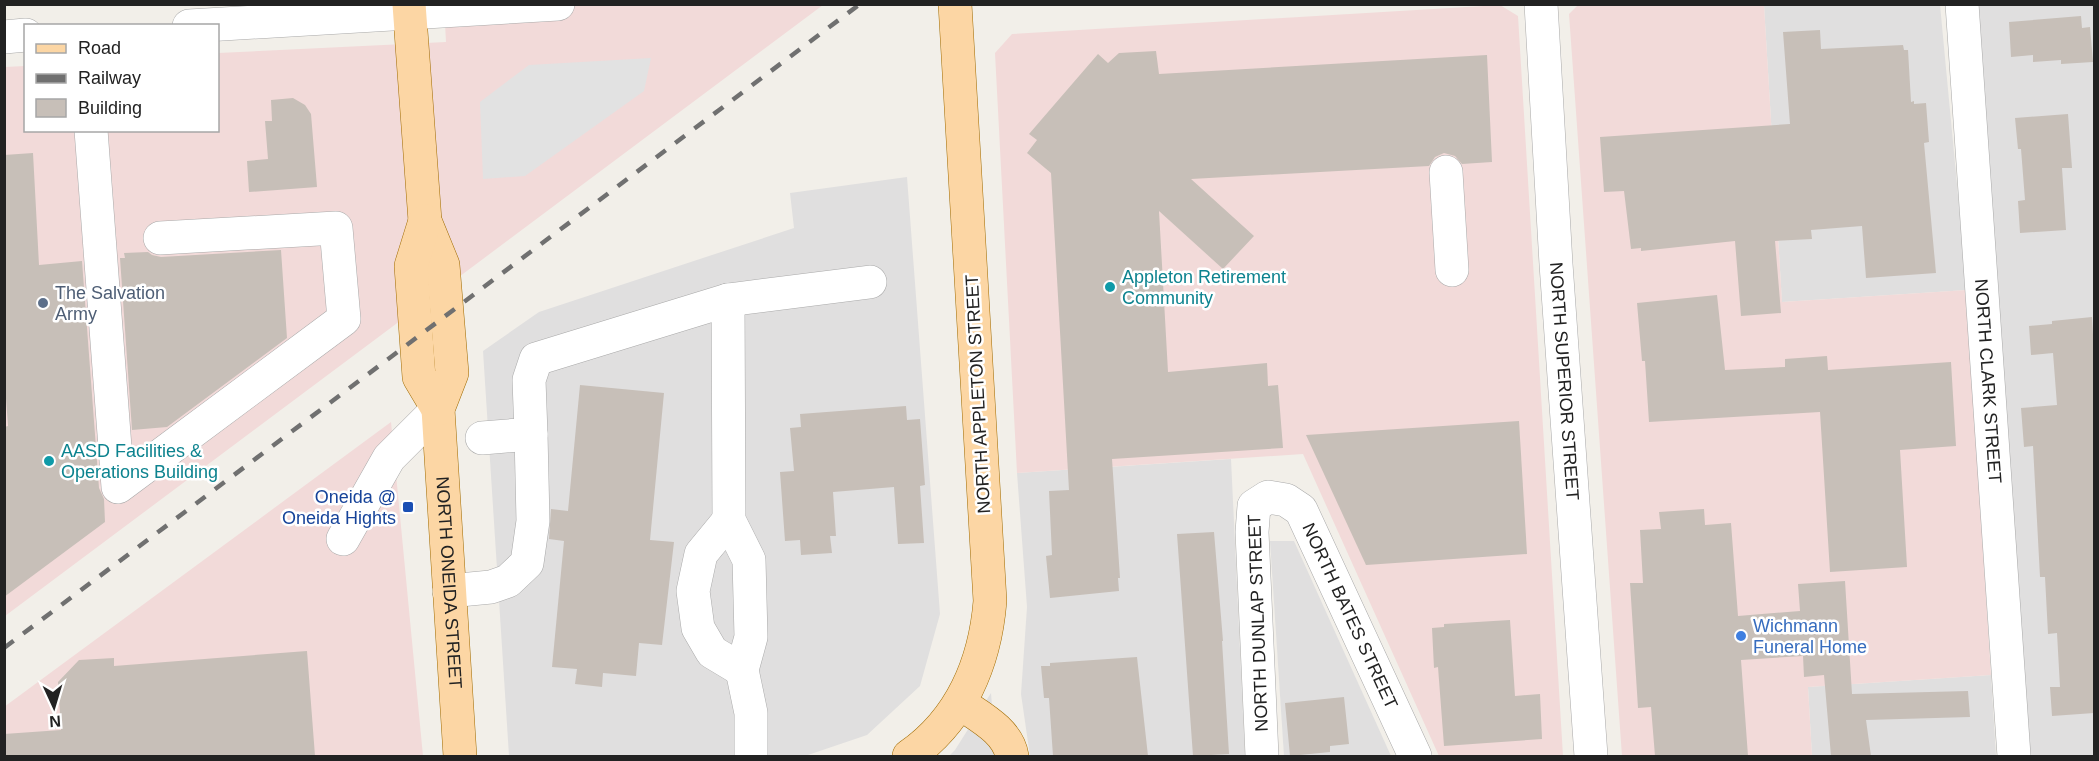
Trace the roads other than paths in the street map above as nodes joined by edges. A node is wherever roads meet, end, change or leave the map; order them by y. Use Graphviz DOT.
graph roads {
  1 [pos="558,4"];
  2 [pos="955,4"];
  3 [pos="1541,4"];
  4 [pos="1962,4"];
  5 [pos="409,9"];
  6 [pos="215,24"];
  7 [pos="24,35"];
  8 [pos="4,37"];
  9 [pos="91,132"];
  10 [pos="1446,172"];
  11 [pos="160,238"];
  12 [pos="1452,270"];
  13 [pos="870,282"];
  14 [pos="728,300"];
  15 [pos="438,410"];
  16 [pos="531,434"];
  17 [pos="482,438"];
  18 [pos="1268,497"];
  19 [pos="729,520"];
  20 [pos="343,539"];
  21 [pos="449,591"];
  22 [pos="742,670"];
  23 [pos="960,703"];
  24 [pos="460,756"];
  25 [pos="752,756"];
  26 [pos="909,756"];
  27 [pos="1012,756"];
  28 [pos="1262,756"];
  29 [pos="1415,756"];
  30 [pos="1591,756"];
  31 [pos="2014,756"];
  1 -- 5 [label="street"];
  2 -- 23 [label="main road, NORTH APPLETON STREET"];
  3 -- 30 [label="street, NORTH SUPERIOR STREET"];
  4 -- 31 [label="street, NORTH CLARK STREET"];
  5 -- 6 [label="street"];
  5 -- 15 [label="main road, NORTH ONEIDA STREET"];
  7 -- 8 [label="street"];
  9 -- 11 [label="street"];
  10 -- 12 [label="street"];
  13 -- 14 [label="street"];
  14 -- 16 [label="street"];
  14 -- 19 [label="street"];
  15 -- 20 [label="street"];
  15 -- 21 [label="main road, NORTH ONEIDA STREET"];
  16 -- 17 [label="street"];
  16 -- 21 [label="street"];
  18 -- 28 [label="street, NORTH DUNLAP STREET"];
  18 -- 29 [label="street, NORTH BATES STREET"];
  19 -- 22 [label="street"];
  19 -- 22 [label="street"];
  21 -- 24 [label="main road, NORTH ONEIDA STREET"];
  22 -- 25 [label="street"];
  23 -- 26 [label="main road, NORTH APPLETON STREET"];
  23 -- 27 [label="main road"];
}
